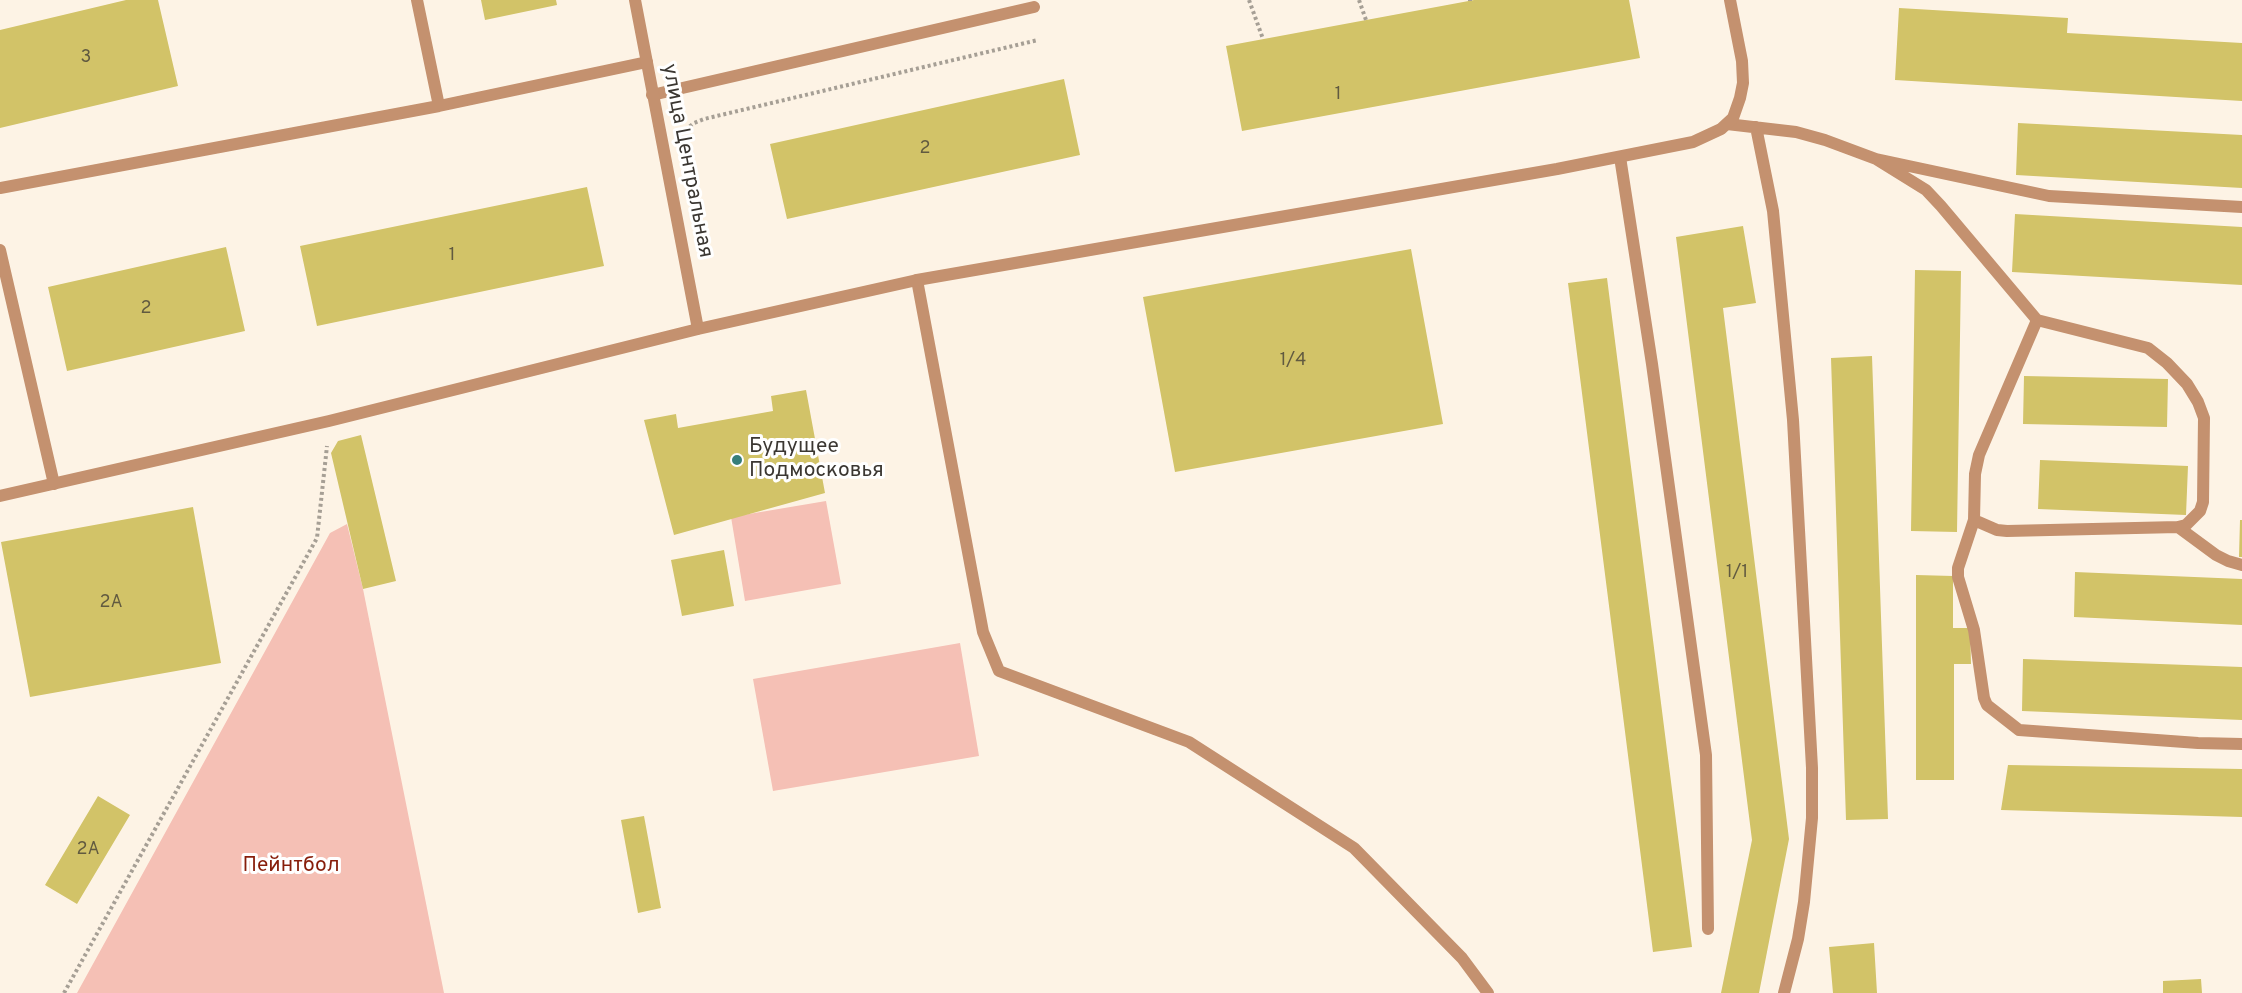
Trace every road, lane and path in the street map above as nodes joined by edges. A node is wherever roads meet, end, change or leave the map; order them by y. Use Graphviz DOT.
graph roads {
  1 [pos="417,0"];
  2 [pos="635,0"];
  3 [pos="1249,0"];
  4 [pos="1359,0"];
  5 [pos="1730,0"];
  6 [pos="1034,6"];
  7 [pos="1366,20"];
  8 [pos="1263,39"];
  9 [pos="1038,40"];
  10 [pos="647,62"];
  11 [pos="652,95"];
  12 [pos="439,106"];
  13 [pos="1727,124"];
  14 [pos="1756,127"];
  15 [pos="682,133"];
  16 [pos="1620,157"];
  17 [pos="1876,159"];
  18 [pos="0,188"];
  19 [pos="2242,207"];
  20 [pos="0,250"];
  21 [pos="917,280"];
  22 [pos="2037,320"];
  23 [pos="698,329"];
  24 [pos="329,421"];
  25 [pos="54,484"];
  26 [pos="0,496"];
  27 [pos="1974,520"];
  28 [pos="2178,527"];
  29 [pos="2242,566"];
  30 [pos="2242,744"];
  31 [pos="1708,929"];
  32 [pos="64,993"];
  33 [pos="1488,993"];
  34 [pos="1784,993"];
  1 -- 12 [label="street"];
  2 -- 10 [label="street, улица Центральная"];
  3 -- 8 [label="path"];
  4 -- 7 [label="path"];
  5 -- 13 [label="street"];
  6 -- 11 [label="street"];
  9 -- 15 [label="path"];
  10 -- 11 [label="street, улица Центральная"];
  10 -- 12 [label="street"];
  11 -- 23 [label="street, улица Центральная"];
  12 -- 18 [label="street"];
  13 -- 14 [label="street"];
  13 -- 16 [label="street"];
  14 -- 17 [label="street"];
  14 -- 34 [label="street"];
  16 -- 21 [label="street"];
  16 -- 31 [label="street"];
  17 -- 19 [label="street"];
  17 -- 22 [label="street"];
  20 -- 25 [label="street"];
  21 -- 23 [label="street"];
  21 -- 33 [label="street"];
  22 -- 27 [label="street"];
  22 -- 28 [label="street"];
  23 -- 24 [label="street"];
  24 -- 25 [label="street"];
  24 -- 32 [label="path"];
  25 -- 26 [label="street"];
  27 -- 28 [label="street"];
  27 -- 30 [label="street"];
  28 -- 29 [label="street"];
}
